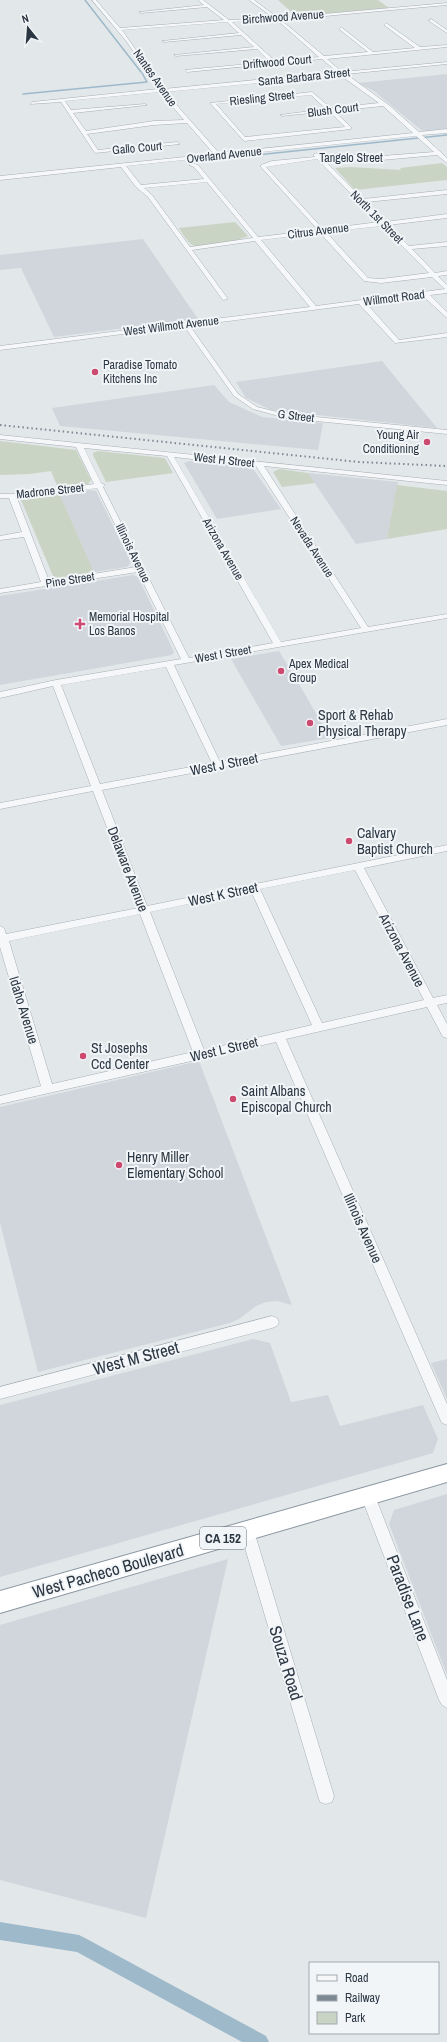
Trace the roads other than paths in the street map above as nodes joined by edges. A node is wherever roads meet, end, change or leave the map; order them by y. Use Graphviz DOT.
graph roads {
  1 [pos="94,0"];
  2 [pos="200,0"];
  3 [pos="251,0"];
  4 [pos="409,3"];
  5 [pos="447,4"];
  6 [pos="208,6"];
  7 [pos="414,7"];
  8 [pos="140,12"];
  9 [pos="277,19"];
  10 [pos="228,20"];
  11 [pos="431,20"];
  12 [pos="386,24"];
  13 [pos="341,28"];
  14 [pos="119,29"];
  15 [pos="447,32"];
  16 [pos="243,34"];
  17 [pos="164,41"];
  18 [pos="447,46"];
  19 [pos="258,48"];
  20 [pos="419,49"];
  21 [pos="369,54"];
  22 [pos="176,56"];
  23 [pos="323,58"];
  24 [pos="274,63"];
  25 [pos="447,63"];
  26 [pos="187,71"];
  27 [pos="341,73"];
  28 [pos="253,82"];
  29 [pos="258,87"];
  30 [pos="161,90"];
  31 [pos="264,92"];
  32 [pos="269,98"];
  33 [pos="62,100"];
  34 [pos="32,103"];
  35 [pos="384,104"];
  36 [pos="145,105"];
  37 [pos="330,110"];
  38 [pos="70,112"];
  39 [pos="282,115"];
  40 [pos="187,121"];
  41 [pos="447,131"];
  42 [pos="84,133"];
  43 [pos="416,134"];
  44 [pos="177,144"];
  45 [pos="307,146"];
  46 [pos="438,153"];
  47 [pos="218,156"];
  48 [pos="319,158"];
  49 [pos="447,161"];
  50 [pos="192,165"];
  51 [pos="123,166"];
  52 [pos="0,178"];
  53 [pos="208,180"];
  54 [pos="141,187"];
  55 [pos="447,192"];
  56 [pos="362,201"];
  57 [pos="447,216"];
  58 [pos="383,223"];
  59 [pos="322,230"];
  60 [pos="256,238"];
  61 [pos="447,244"];
  62 [pos="408,248"];
  63 [pos="189,250"];
  64 [pos="447,273"];
  65 [pos="434,274"];
  66 [pos="447,288"];
  67 [pos="447,291"];
  68 [pos="426,294"];
  69 [pos="225,299"];
  70 [pos="360,302"];
  71 [pos="341,304"];
  72 [pos="314,308"];
  73 [pos="447,316"];
  74 [pos="186,324"];
  75 [pos="447,335"];
  76 [pos="0,348"];
  77 [pos="447,432"];
  78 [pos="0,437"];
  79 [pos="79,445"];
  80 [pos="169,454"];
  81 [pos="258,463"];
  82 [pos="447,483"];
  83 [pos="101,485"];
  84 [pos="12,495"];
  85 [pos="0,496"];
  86 [pos="28,534"];
  87 [pos="0,538"];
  88 [pos="140,569"];
  89 [pos="46,584"];
  90 [pos="0,591"];
  91 [pos="447,616"];
  92 [pos="366,630"];
  93 [pos="278,645"];
  94 [pos="186,661"];
  95 [pos="169,664"];
  96 [pos="56,683"];
  97 [pos="0,695"];
  98 [pos="445,725"];
  99 [pos="217,765"];
  100 [pos="96,787"];
  101 [pos="0,806"];
  102 [pos="447,848"];
  103 [pos="358,866"];
  104 [pos="254,887"];
  105 [pos="144,910"];
  106 [pos="1,936"];
  107 [pos="447,999"];
  108 [pos="430,1002"];
  109 [pos="320,1028"];
  110 [pos="447,1034"];
  111 [pos="279,1037"];
  112 [pos="200,1055"];
  113 [pos="48,1089"];
  114 [pos="0,1100"];
  115 [pos="272,1322"];
  116 [pos="0,1394"];
  117 [pos="447,1419"];
  118 [pos="447,1473"];
  119 [pos="368,1496"];
  120 [pos="247,1531"];
  121 [pos="0,1602"];
  122 [pos="447,1700"];
  123 [pos="326,1796"];
  1 -- 14 [label="street, Nantes Avenue"];
  2 -- 6 [label="street"];
  3 -- 9 [label="street"];
  4 -- 7 [label="street"];
  5 -- 7 [label="street, Birchwood Avenue"];
  6 -- 8 [label="street"];
  6 -- 10 [label="street"];
  7 -- 9 [label="street, Birchwood Avenue"];
  9 -- 10 [label="street, Birchwood Avenue"];
  9 -- 23 [label="street"];
  10 -- 14 [label="street, Birchwood Avenue"];
  10 -- 16 [label="street"];
  11 -- 15 [label="street"];
  12 -- 20 [label="street"];
  13 -- 21 [label="street"];
  14 -- 30 [label="street, Nantes Avenue"];
  16 -- 17 [label="street"];
  16 -- 19 [label="street"];
  18 -- 20 [label="street, Driftwood Court"];
  19 -- 22 [label="street"];
  19 -- 24 [label="street"];
  20 -- 21 [label="street, Driftwood Court"];
  21 -- 23 [label="street, Driftwood Court"];
  23 -- 24 [label="street, Driftwood Court"];
  23 -- 27 [label="street"];
  24 -- 26 [label="street, Driftwood Court"];
  25 -- 27 [label="street, Santa Barbara Street"];
  27 -- 28 [label="street, Santa Barbara Street"];
  27 -- 35 [label="street"];
  28 -- 29 [label="street"];
  28 -- 30 [label="street, Santa Barbara Street"];
  30 -- 33 [label="street, Santa Barbara Street"];
  30 -- 40 [label="street, Nantes Avenue"];
  31 -- 32 [label="street"];
  32 -- 37 [label="street, Riesling Street"];
  32 -- 37 [label="street, Riesling Street"];
  33 -- 34 [label="street, Santa Barbara Street"];
  33 -- 38 [label="street"];
  35 -- 37 [label="street, Blush Court"];
  35 -- 43 [label="street"];
  36 -- 38 [label="street"];
  37 -- 39 [label="street, Blush Court"];
  38 -- 42 [label="street"];
  40 -- 42 [label="street"];
  40 -- 47 [label="street, Nantes Avenue"];
  41 -- 43 [label="street, Overland Avenue"];
  42 -- 44 [label="street, Gallo Court"];
  43 -- 45 [label="street, Overland Avenue"];
  43 -- 46 [label="street"];
  45 -- 47 [label="street, Overland Avenue"];
  45 -- 48 [label="street, North 1st Street"];
  46 -- 48 [label="street, Tangelo Street"];
  46 -- 49 [label="street"];
  47 -- 51 [label="street, Overland Avenue"];
  48 -- 56 [label="street, North 1st Street"];
  48 -- 59 [label="street, Tangelo Street"];
  50 -- 53 [label="street"];
  51 -- 52 [label="street, Overland Avenue"];
  51 -- 54 [label="street"];
  53 -- 54 [label="street"];
  53 -- 60 [label="street"];
  54 -- 63 [label="street"];
  55 -- 56 [label="street"];
  56 -- 58 [label="street, North 1st Street"];
  57 -- 58 [label="street, Citrus Avenue"];
  58 -- 59 [label="street, Citrus Avenue"];
  58 -- 62 [label="street, North 1st Street"];
  59 -- 60 [label="street, Citrus Avenue"];
  59 -- 65 [label="street"];
  60 -- 63 [label="street, Citrus Avenue"];
  60 -- 72 [label="street"];
  61 -- 62 [label="street"];
  62 -- 65 [label="street, North 1st Street"];
  63 -- 69 [label="street"];
  64 -- 65 [label="street"];
  65 -- 66 [label="street, North 1st Street"];
  67 -- 68 [label="street, Willmott Road"];
  68 -- 70 [label="street, Willmott Road"];
  68 -- 73 [label="street"];
  70 -- 71 [label="street, Willmott Road"];
  70 -- 75 [label="street"];
  71 -- 72 [label="street, West Willmott Avenue"];
  72 -- 74 [label="street, West Willmott Avenue"];
  74 -- 76 [label="street, West Willmott Avenue"];
  74 -- 77 [label="street, G Street"];
  78 -- 79 [label="street, West H Street"];
  79 -- 80 [label="street, West H Street"];
  79 -- 83 [label="street, Illinois Avenue"];
  80 -- 81 [label="street, West H Street"];
  80 -- 93 [label="street, Arizona Avenue"];
  81 -- 82 [label="street, West H Street"];
  81 -- 92 [label="street, Nevada Avenue"];
  83 -- 84 [label="street, Madrone Street"];
  83 -- 88 [label="street, Illinois Avenue"];
  84 -- 85 [label="street, Madrone Street"];
  84 -- 86 [label="street"];
  86 -- 87 [label="street"];
  86 -- 89 [label="street"];
  88 -- 89 [label="street, Pine Street"];
  88 -- 94 [label="street, Illinois Avenue"];
  89 -- 90 [label="street, Pine Street"];
  91 -- 92 [label="street, West I Street"];
  92 -- 93 [label="street, West I Street"];
  93 -- 94 [label="street, West I Street"];
  94 -- 95 [label="street, West I Street"];
  95 -- 96 [label="street, West I Street"];
  95 -- 99 [label="street"];
  96 -- 97 [label="street, West I Street"];
  96 -- 100 [label="street, Delaware Avenue"];
  98 -- 99 [label="street, West J Street"];
  99 -- 100 [label="street, West J Street"];
  100 -- 101 [label="street, West J Street"];
  100 -- 105 [label="street, Delaware Avenue"];
  102 -- 103 [label="street, West K Street"];
  103 -- 104 [label="street, West K Street"];
  103 -- 108 [label="street, Arizona Avenue"];
  104 -- 105 [label="street, West K Street"];
  104 -- 109 [label="street"];
  105 -- 106 [label="street, West K Street"];
  105 -- 112 [label="street, Delaware Avenue"];
  106 -- 113 [label="street, Idaho Avenue"];
  107 -- 108 [label="street, West L Street"];
  108 -- 109 [label="street, West L Street"];
  108 -- 110 [label="street, Arizona Avenue"];
  109 -- 111 [label="street, West L Street"];
  111 -- 112 [label="street, West L Street"];
  111 -- 117 [label="street, Illinois Avenue"];
  112 -- 113 [label="street, West L Street"];
  113 -- 114 [label="street, West L Street"];
  115 -- 116 [label="street, West M Street"];
  118 -- 119 [label="highway, West Pacheco Boulevard / CA 152"];
  119 -- 120 [label="highway, West Pacheco Boulevard / CA 152"];
  119 -- 122 [label="street, Paradise Lane"];
  120 -- 121 [label="highway, West Pacheco Boulevard / CA 152"];
  120 -- 123 [label="street, Souza Road"];
}
